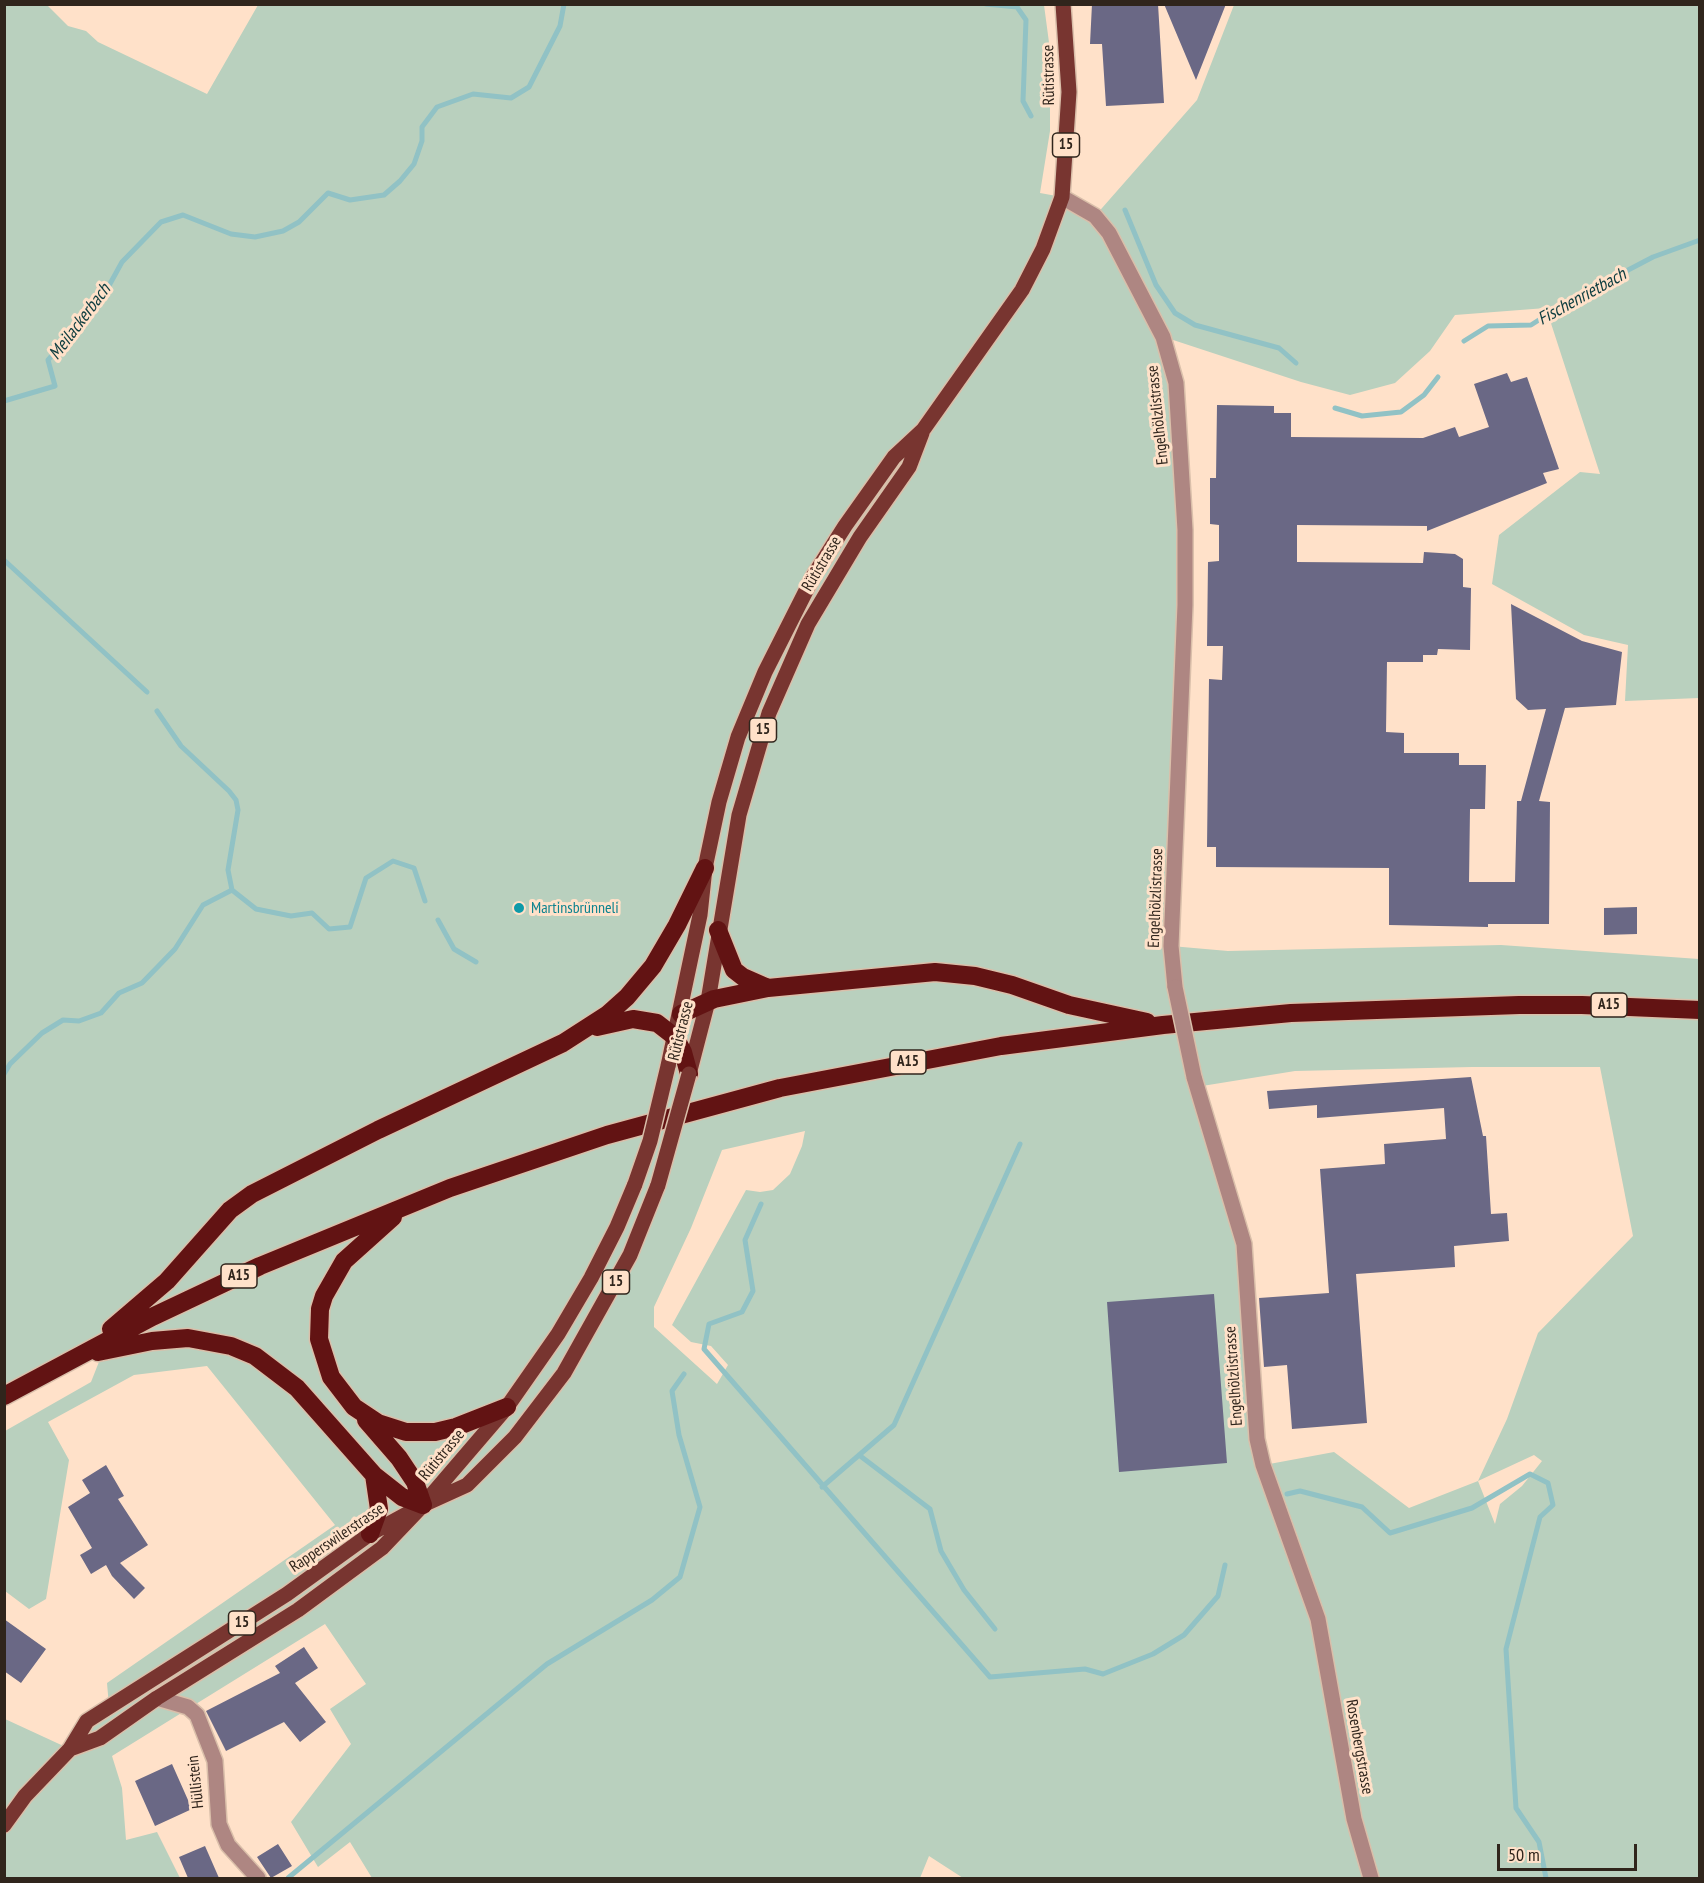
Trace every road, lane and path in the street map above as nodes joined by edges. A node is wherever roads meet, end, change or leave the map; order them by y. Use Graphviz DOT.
graph roads {
  1 [pos="1063,4"];
  2 [pos="1062,197"];
  3 [pos="923,430"];
  4 [pos="705,868"];
  5 [pos="718,930"];
  6 [pos="768,988"];
  7 [pos="708,1001"];
  8 [pos="1700,1010"];
  9 [pos="681,1014"];
  10 [pos="1162,1024"];
  11 [pos="585,1031"];
  12 [pos="675,1037"];
  13 [pos="689,1067"];
  14 [pos="405,1206"];
  15 [pos="79,1356"];
  16 [pos="4,1396"];
  17 [pos="354,1407"];
  18 [pos="507,1407"];
  19 [pos="374,1475"];
  20 [pos="423,1505"];
  21 [pos="370,1534"];
  22 [pos="1318,1619"];
  23 [pos="157,1698"];
  24 [pos="69,1749"];
  25 [pos="4,1825"];
  26 [pos="258,1878"];
  27 [pos="1371,1878"];
  1 -- 2 [label="main road, Rütistrasse / 15"];
  2 -- 3 [label="main road, Rütistrasse / 15"];
  2 -- 22 [label="street, Engelhölzlistrasse, bridge"];
  3 -- 4 [label="main road, Rütistrasse / 15"];
  3 -- 5 [label="main road, Rütistrasse / 15"];
  4 -- 9 [label="main road, Rütistrasse / 15"];
  4 -- 11 [label="highway"];
  5 -- 6 [label="highway"];
  5 -- 7 [label="main road, Rütistrasse / 15"];
  6 -- 7 [label="highway"];
  6 -- 10 [label="highway"];
  7 -- 9 [label="highway"];
  7 -- 13 [label="main road, Rütistrasse / 15"];
  8 -- 10 [label="highway, A15"];
  9 -- 12 [label="main road, Rütistrasse / 15"];
  10 -- 14 [label="highway, A15"];
  11 -- 12 [label="highway"];
  11 -- 15 [label="highway"];
  12 -- 13 [label="highway"];
  12 -- 18 [label="main road, Rütistrasse / 15, bridge"];
  13 -- 20 [label="main road, Rütistrasse / 15, bridge"];
  14 -- 15 [label="highway, A15"];
  14 -- 17 [label="highway"];
  15 -- 16 [label="highway, A15"];
  15 -- 19 [label="highway"];
  17 -- 18 [label="highway"];
  17 -- 20 [label="highway"];
  18 -- 20 [label="main road, Rütistrasse / 15"];
  19 -- 20 [label="highway"];
  19 -- 21 [label="highway"];
  20 -- 21 [label="main road, Rapperswilerstrasse / 15"];
  20 -- 23 [label="main road, Rapperswilerstrasse / 15"];
  21 -- 24 [label="main road, Rapperswilerstrasse / 15"];
  22 -- 27 [label="street, Rosenbergstrasse"];
  23 -- 24 [label="main road, Rapperswilerstrasse / 15"];
  23 -- 26 [label="street, Hüllistein"];
  24 -- 25 [label="main road, Rapperswilerstrasse / 15"];
}
